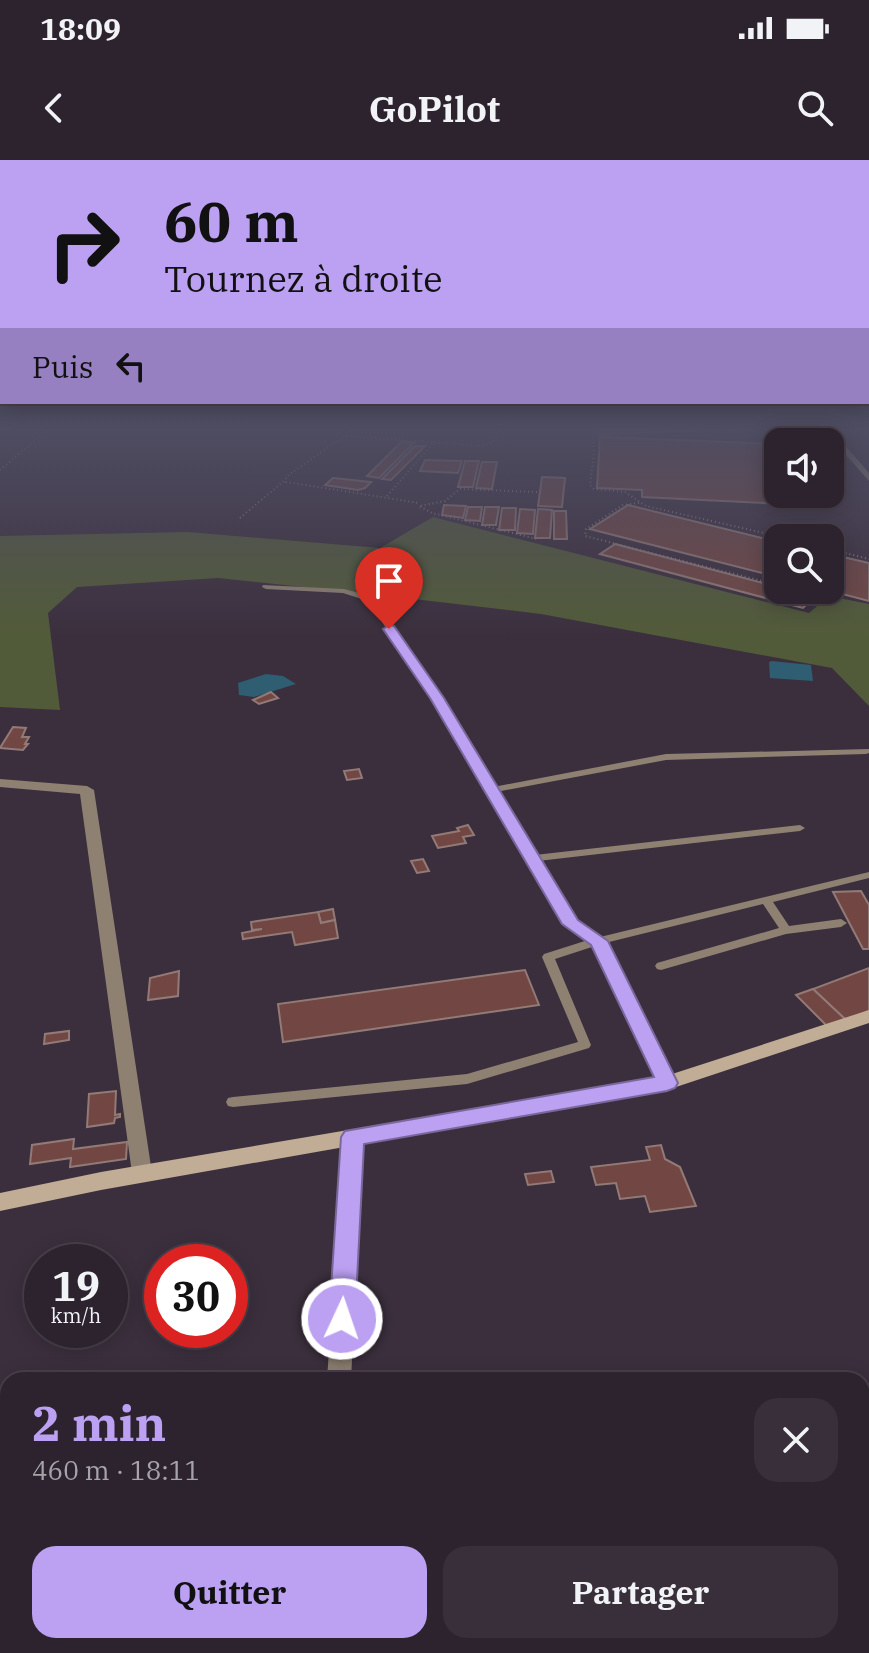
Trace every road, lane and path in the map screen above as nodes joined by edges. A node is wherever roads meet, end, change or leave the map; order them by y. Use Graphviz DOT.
graph roads {
  1 [pos="263,499"];
  2 [pos="400,499"];
  3 [pos="448,499"];
  4 [pos="633,499"];
  5 [pos="420,503"];
  6 [pos="639,503"];
  7 [pos="240,518"];
  8 [pos="764,533"];
  9 [pos="537,539"];
  10 [pos="844,553"];
  11 [pos="869,559"];
  12 [pos="764,581"];
  13 [pos="266,587"];
  14 [pos="866,751"];
  15 [pos="0,783"];
  16 [pos="490,790"];
  17 [pos="800,828"];
  18 [pos="532,859"];
  19 [pos="869,875"];
  20 [pos="765,899"];
  21 [pos="841,923"];
  22 [pos="786,930"];
  23 [pos="598,941"];
  24 [pos="661,966"];
  25 [pos="869,1016"];
  26 [pos="667,1083"];
  27 [pos="233,1102"];
  28 [pos="353,1137"];
  29 [pos="142,1173"];
  30 [pos="0,1202"];
  31 [pos="339,1372"];
  1 -- 7 [label="path"];
  2 -- 5 [label="path"];
  3 -- 5 [label="path"];
  4 -- 6 [label="path"];
  5 -- 9 [label="path"];
  6 -- 8 [label="path"];
  6 -- 12 [label="path"];
  10 -- 11 [label="path"];
  13 -- 16 [label="lane"];
  14 -- 16 [label="lane"];
  15 -- 29 [label="street"];
  16 -- 18 [label="lane"];
  17 -- 18 [label="lane"];
  18 -- 23 [label="lane"];
  19 -- 20 [label="lane"];
  20 -- 22 [label="lane"];
  20 -- 23 [label="lane"];
  21 -- 22 [label="lane"];
  22 -- 24 [label="lane"];
  23 -- 26 [label="lane"];
  23 -- 27 [label="lane"];
  25 -- 26 [label="main road"];
  26 -- 28 [label="main road"];
  28 -- 29 [label="main road"];
  28 -- 31 [label="street"];
  29 -- 30 [label="main road"];
}
